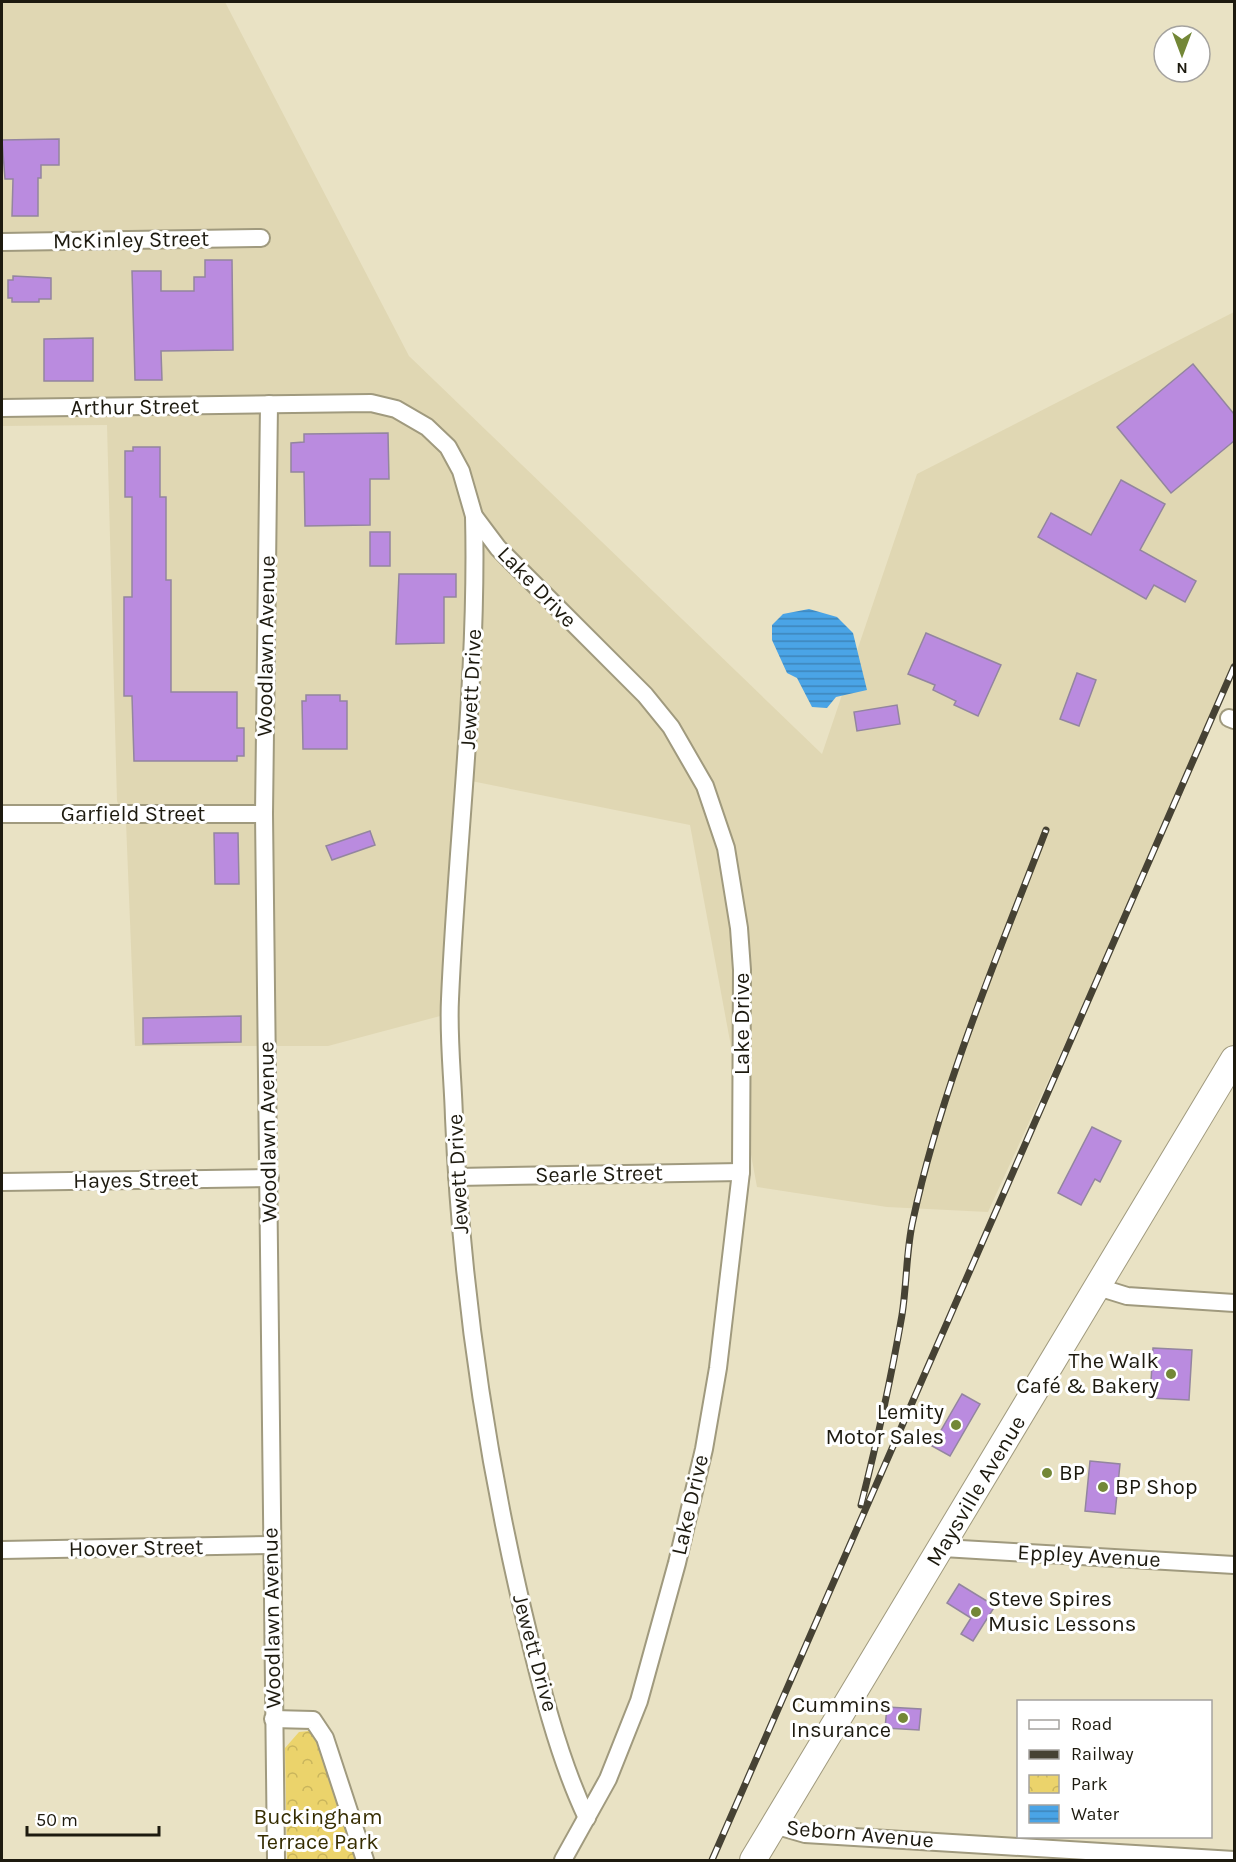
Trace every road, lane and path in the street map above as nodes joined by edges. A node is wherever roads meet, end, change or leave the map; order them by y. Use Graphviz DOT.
graph roads {
  1 [pos="261,238"];
  2 [pos="2,242"];
  3 [pos="269,404"];
  4 [pos="2,408"];
  5 [pos="474,516"];
  6 [pos="2,814"];
  7 [pos="264,814"];
  8 [pos="1234,1061"];
  9 [pos="741,1172"];
  10 [pos="456,1177"];
  11 [pos="270,1178"];
  12 [pos="2,1182"];
  13 [pos="1098,1287"];
  14 [pos="1234,1303"];
  15 [pos="270,1545"];
  16 [pos="943,1548"];
  17 [pos="2,1550"];
  18 [pos="1234,1565"];
  19 [pos="273,1719"];
  20 [pos="587,1818"];
  21 [pos="774,1825"];
  22 [pos="1137,1857"];
  23 [pos="276,1860"];
  24 [pos="365,1860"];
  25 [pos="563,1860"];
  26 [pos="753,1860"];
  27 [pos="1234,1860"];
  1 -- 2 [label="street, McKinley Street"];
  3 -- 4 [label="street, Arthur Street"];
  3 -- 5 [label="street, Lake Drive"];
  3 -- 7 [label="street, Woodlawn Avenue"];
  5 -- 9 [label="street, Lake Drive"];
  5 -- 10 [label="street, Jewett Drive"];
  6 -- 7 [label="street, Garfield Street"];
  7 -- 11 [label="street, Woodlawn Avenue"];
  8 -- 13 [label="main road, Maysville Avenue"];
  9 -- 10 [label="street, Searle Street"];
  9 -- 20 [label="street, Lake Drive"];
  10 -- 20 [label="street, Jewett Drive"];
  11 -- 12 [label="street, Hayes Street"];
  11 -- 15 [label="street, Woodlawn Avenue"];
  13 -- 14 [label="street"];
  13 -- 16 [label="main road, Maysville Avenue"];
  15 -- 17 [label="street, Hoover Street"];
  15 -- 19 [label="street, Woodlawn Avenue"];
  16 -- 18 [label="street, Eppley Avenue"];
  16 -- 21 [label="main road, Maysville Avenue"];
  19 -- 23 [label="street, Woodlawn Avenue"];
  19 -- 24 [label="street"];
  20 -- 25 [label="street, Lake Drive"];
  21 -- 22 [label="street, Seborn Avenue"];
  21 -- 26 [label="main road, Maysville Avenue"];
  22 -- 27 [label="street, Seborn Avenue"];
}
